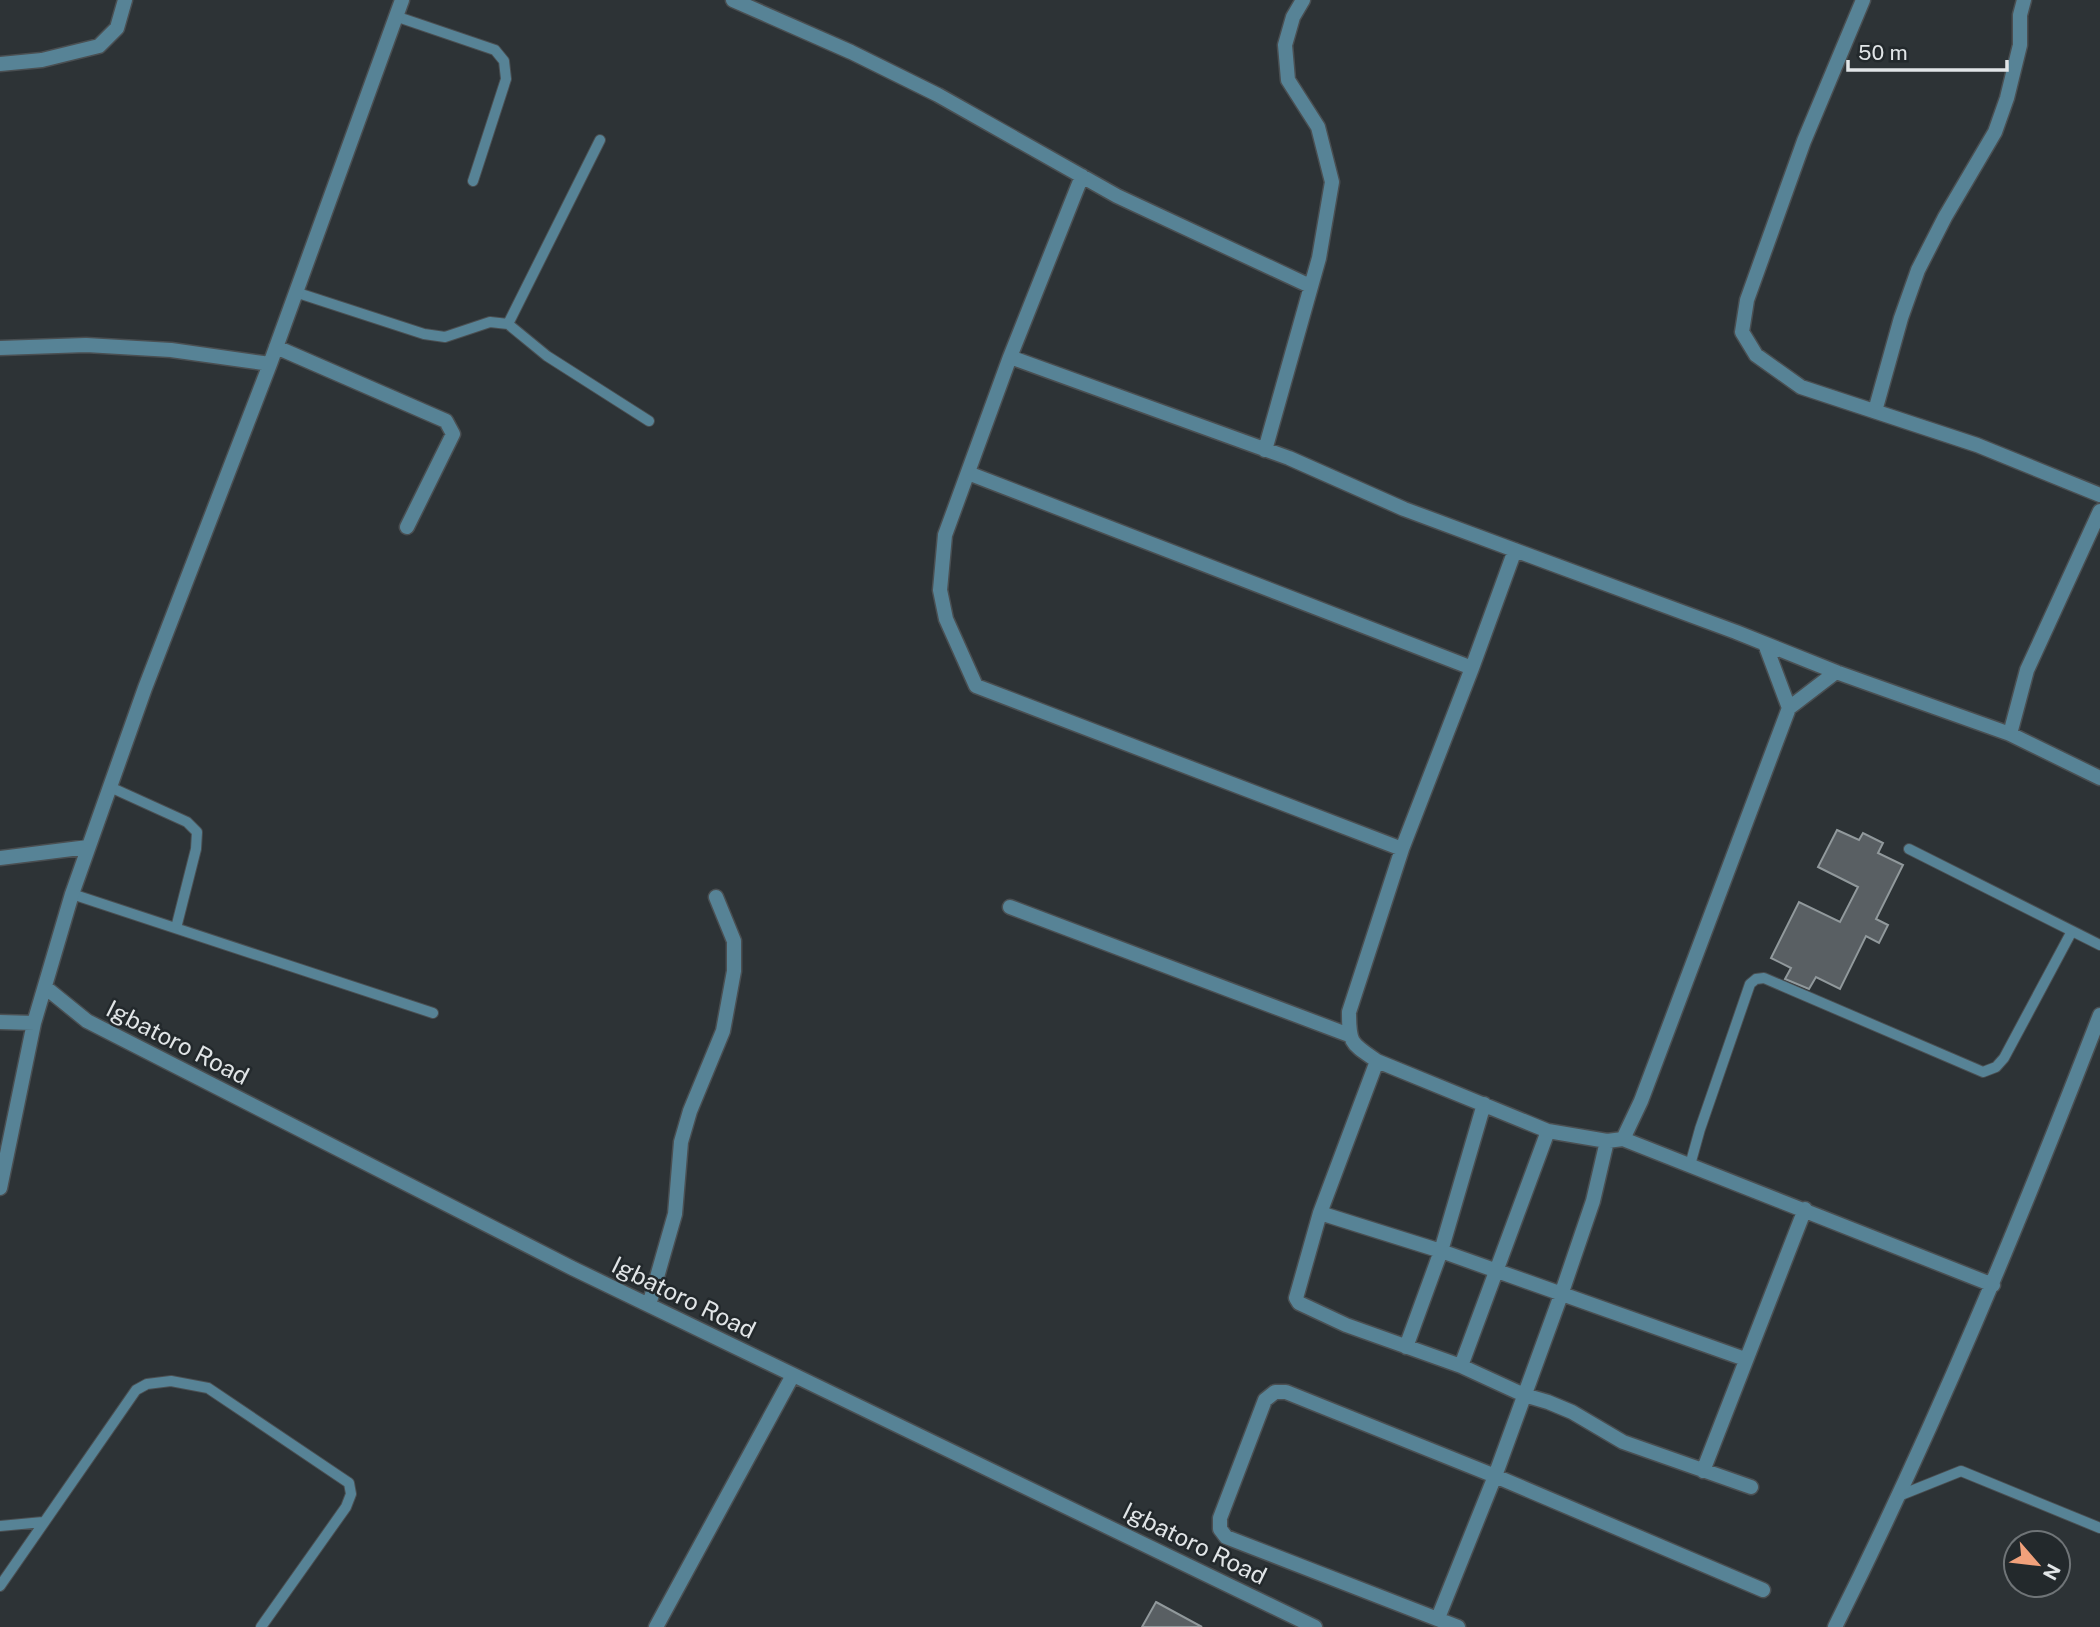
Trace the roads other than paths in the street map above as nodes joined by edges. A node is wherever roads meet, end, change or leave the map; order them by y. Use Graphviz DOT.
graph roads {
  1 [pos="125,0"];
  2 [pos="402,0"];
  3 [pos="733,0"];
  4 [pos="1303,0"];
  5 [pos="1863,0"];
  6 [pos="2024,0"];
  7 [pos="396,16"];
  8 [pos="0,64"];
  9 [pos="600,140"];
  10 [pos="1082,176"];
  11 [pos="473,181"];
  12 [pos="1310,286"];
  13 [pos="295,292"];
  14 [pos="508,324"];
  15 [pos="276,347"];
  16 [pos="0,348"];
  17 [pos="1010,357"];
  18 [pos="270,364"];
  19 [pos="1875,411"];
  20 [pos="649,421"];
  21 [pos="1265,450"];
  22 [pos="968,473"];
  23 [pos="2100,495"];
  24 [pos="2100,511"];
  25 [pos="407,527"];
  26 [pos="1515,550"];
  27 [pos="1765,644"];
  28 [pos="1472,668"];
  29 [pos="1836,673"];
  30 [pos="1789,708"];
  31 [pos="2010,734"];
  32 [pos="2100,778"];
  33 [pos="110,787"];
  34 [pos="88,847"];
  35 [pos="1402,849"];
  36 [pos="1909,849"];
  37 [pos="0,858"];
  38 [pos="72,894"];
  39 [pos="716,897"];
  40 [pos="1010,907"];
  41 [pos="176,928"];
  42 [pos="2072,931"];
  43 [pos="2100,945"];
  44 [pos="45,987"];
  45 [pos="433,1013"];
  46 [pos="2100,1015"];
  47 [pos="0,1022"];
  48 [pos="34,1023"];
  49 [pos="1349,1035"];
  50 [pos="1377,1061"];
  51 [pos="1484,1104"];
  52 [pos="1548,1131"];
  53 [pos="1623,1139"];
  54 [pos="1606,1141"];
  55 [pos="1690,1165"];
  56 [pos="0,1188"];
  57 [pos="1805,1209"];
  58 [pos="1320,1213"];
  59 [pos="1441,1251"];
  60 [pos="1497,1271"];
  61 [pos="1993,1284"];
  62 [pos="1561,1295"];
  63 [pos="649,1305"];
  64 [pos="1406,1347"];
  65 [pos="1745,1359"];
  66 [pos="1461,1366"];
  67 [pos="793,1375"];
  68 [pos="1524,1395"];
  69 [pos="1703,1471"];
  70 [pos="1495,1476"];
  71 [pos="1751,1488"];
  72 [pos="1901,1495"];
  73 [pos="43,1522"];
  74 [pos="0,1526"];
  75 [pos="2100,1528"];
  76 [pos="0,1586"];
  77 [pos="1763,1590"];
  78 [pos="1438,1618"];
  79 [pos="261,1627"];
  80 [pos="656,1627"];
  81 [pos="1315,1627"];
  82 [pos="1458,1627"];
  83 [pos="1835,1627"];
  1 -- 8 [label="street"];
  2 -- 7 [label="street"];
  3 -- 10 [label="street"];
  4 -- 12 [label="street"];
  5 -- 19 [label="street"];
  6 -- 19 [label="street"];
  7 -- 11 [label="lane"];
  7 -- 13 [label="street"];
  9 -- 14 [label="lane"];
  10 -- 12 [label="street"];
  10 -- 17 [label="street"];
  12 -- 21 [label="street"];
  13 -- 14 [label="lane"];
  13 -- 15 [label="street"];
  14 -- 20 [label="lane"];
  15 -- 18 [label="street"];
  15 -- 25 [label="street"];
  16 -- 18 [label="street"];
  17 -- 21 [label="street"];
  17 -- 22 [label="street"];
  18 -- 33 [label="street"];
  19 -- 23 [label="street"];
  21 -- 26 [label="street"];
  22 -- 28 [label="street"];
  22 -- 35 [label="street"];
  24 -- 31 [label="street"];
  26 -- 27 [label="street"];
  26 -- 28 [label="street"];
  27 -- 29 [label="street"];
  27 -- 30 [label="street"];
  28 -- 35 [label="street"];
  29 -- 30 [label="street"];
  29 -- 31 [label="street"];
  30 -- 53 [label="street"];
  31 -- 32 [label="street"];
  33 -- 34 [label="street"];
  33 -- 41 [label="lane"];
  34 -- 37 [label="street"];
  34 -- 38 [label="street"];
  35 -- 49 [label="street"];
  36 -- 42 [label="lane"];
  38 -- 41 [label="lane"];
  38 -- 44 [label="street"];
  39 -- 63 [label="street"];
  40 -- 49 [label="street"];
  41 -- 45 [label="lane"];
  42 -- 43 [label="lane"];
  42 -- 55 [label="lane"];
  44 -- 48 [label="street"];
  44 -- 63 [label="street, Igbatoro Road"];
  46 -- 61 [label="street"];
  47 -- 48 [label="street"];
  48 -- 56 [label="street"];
  49 -- 50 [label="street"];
  50 -- 51 [label="street"];
  50 -- 58 [label="street"];
  51 -- 52 [label="street"];
  51 -- 59 [label="street"];
  52 -- 54 [label="street"];
  52 -- 60 [label="street"];
  53 -- 54 [label="street"];
  53 -- 55 [label="street"];
  54 -- 62 [label="street"];
  55 -- 57 [label="street"];
  57 -- 61 [label="street"];
  57 -- 65 [label="street"];
  58 -- 59 [label="street"];
  58 -- 64 [label="street"];
  59 -- 60 [label="street"];
  59 -- 64 [label="street"];
  60 -- 62 [label="street"];
  60 -- 66 [label="street"];
  61 -- 72 [label="street"];
  62 -- 65 [label="street"];
  62 -- 68 [label="street"];
  63 -- 67 [label="street, Igbatoro Road"];
  64 -- 66 [label="street"];
  65 -- 69 [label="street"];
  66 -- 68 [label="street"];
  67 -- 80 [label="street"];
  67 -- 81 [label="street, Igbatoro Road"];
  68 -- 69 [label="street"];
  68 -- 70 [label="street"];
  69 -- 71 [label="street"];
  70 -- 77 [label="street"];
  70 -- 78 [label="street"];
  70 -- 78 [label="street"];
  72 -- 75 [label="lane"];
  72 -- 83 [label="street"];
  73 -- 74 [label="lane"];
  73 -- 76 [label="lane"];
  73 -- 79 [label="lane"];
  78 -- 82 [label="street"];
}
